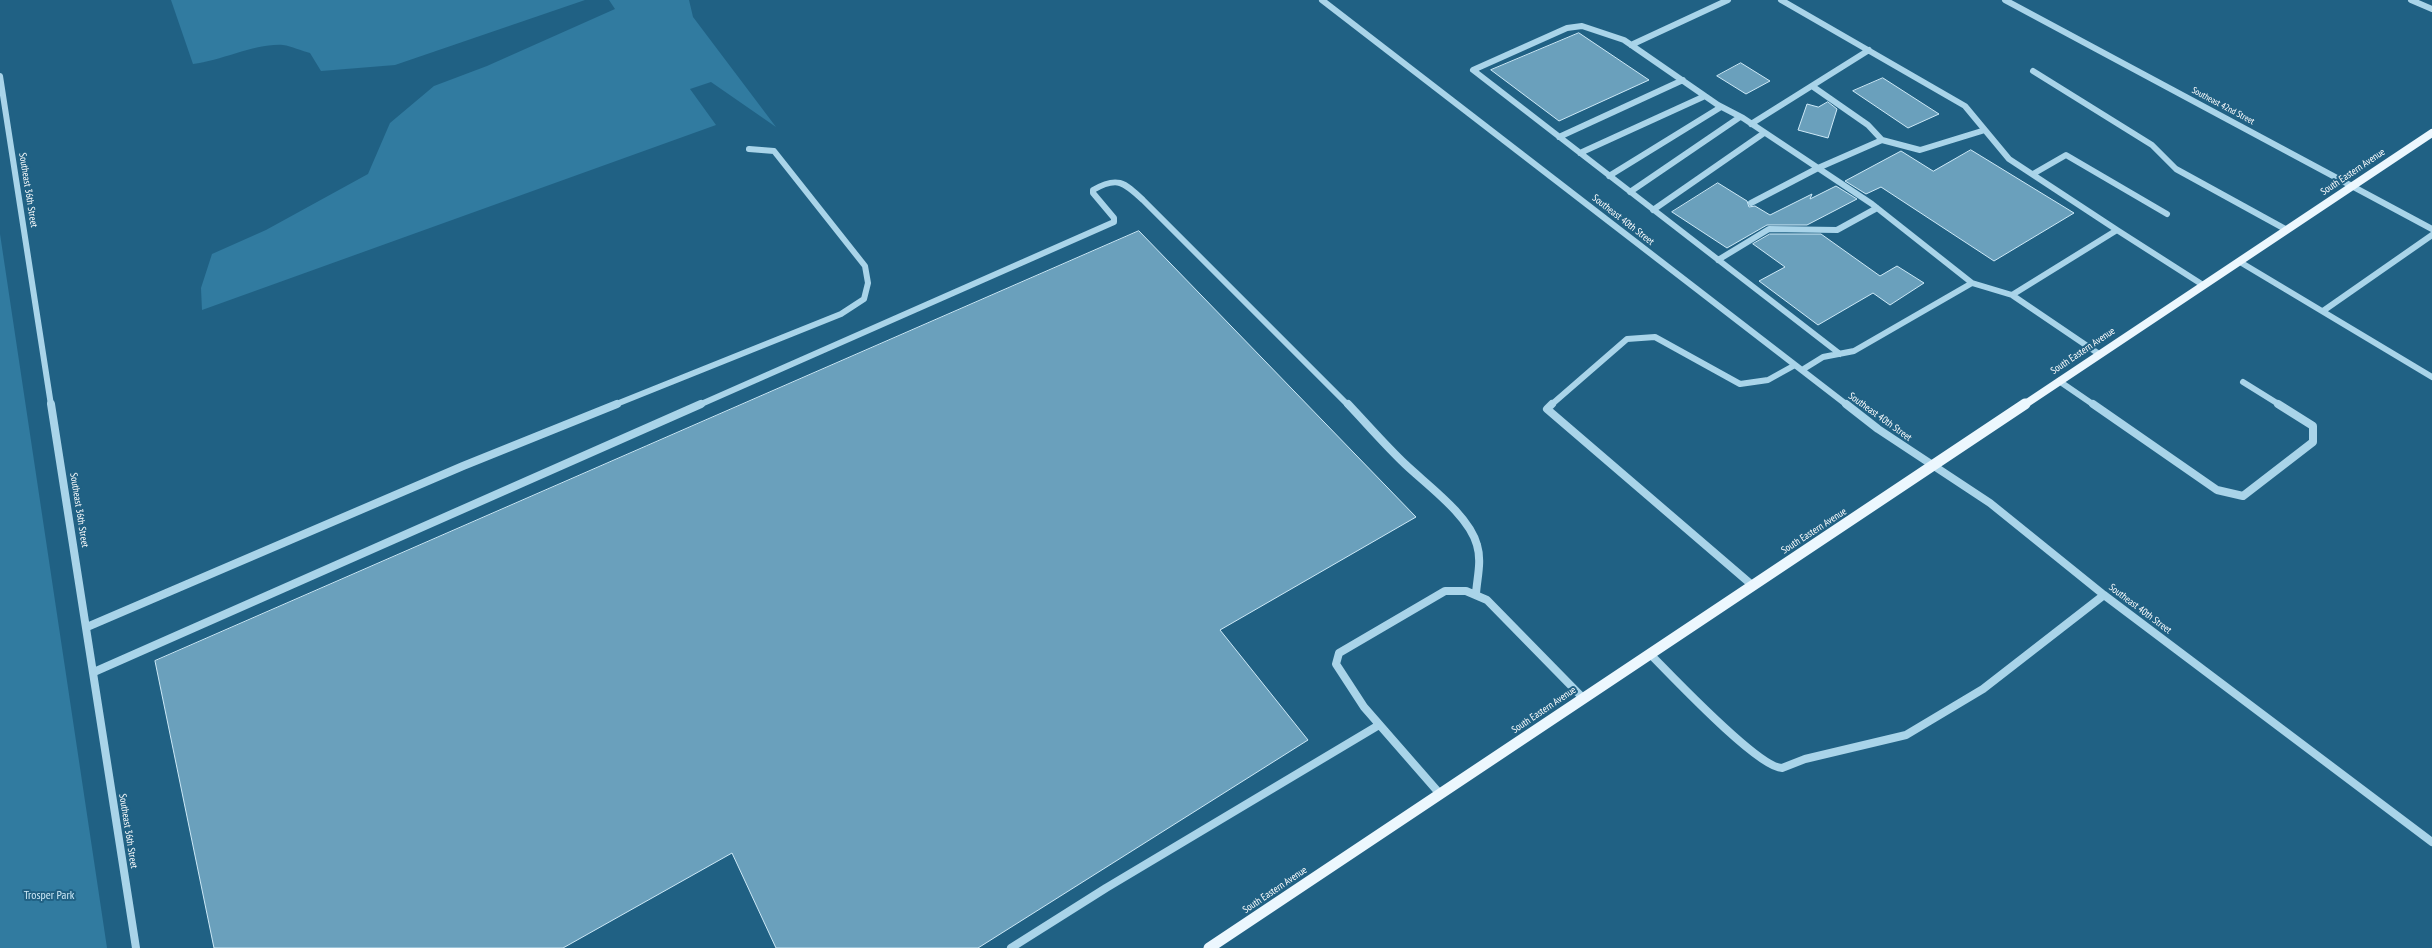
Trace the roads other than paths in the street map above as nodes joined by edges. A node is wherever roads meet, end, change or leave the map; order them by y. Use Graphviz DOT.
graph roads {
  1 [pos="1322,0"];
  2 [pos="1728,0"];
  3 [pos="1781,0"];
  4 [pos="2004,0"];
  5 [pos="2411,0"];
  6 [pos="2432,9"];
  7 [pos="1631,45"];
  8 [pos="1869,50"];
  9 [pos="2033,71"];
  10 [pos="0,76"];
  11 [pos="1683,80"];
  12 [pos="1812,86"];
  13 [pos="1704,96"];
  14 [pos="1721,107"];
  15 [pos="1740,117"];
  16 [pos="1751,124"];
  17 [pos="1985,130"];
  18 [pos="1764,133"];
  19 [pos="2432,133"];
  20 [pos="1559,137"];
  21 [pos="1882,140"];
  22 [pos="749,149"];
  23 [pos="1580,153"];
  24 [pos="1818,168"];
  25 [pos="2033,174"];
  26 [pos="1609,176"];
  27 [pos="2353,186"];
  28 [pos="1630,192"];
  29 [pos="1751,203"];
  30 [pos="1877,208"];
  31 [pos="1653,210"];
  32 [pos="2167,214"];
  33 [pos="2432,229"];
  34 [pos="2117,230"];
  35 [pos="2286,230"];
  36 [pos="2432,235"];
  37 [pos="1718,260"];
  38 [pos="2240,262"];
  39 [pos="1972,283"];
  40 [pos="2203,285"];
  41 [pos="2012,295"];
  42 [pos="2323,312"];
  43 [pos="1840,354"];
  44 [pos="2100,354"];
  45 [pos="1794,365"];
  46 [pos="1802,370"];
  47 [pos="2432,377"];
  48 [pos="2059,381"];
  49 [pos="2242,382"];
  50 [pos="1934,466"];
  51 [pos="1752,585"];
  52 [pos="1476,594"];
  53 [pos="2104,595"];
  54 [pos="87,627"];
  55 [pos="1650,654"];
  56 [pos="94,672"];
  57 [pos="1583,698"];
  58 [pos="1379,725"];
  59 [pos="1440,794"];
  60 [pos="2432,842"];
  61 [pos="136,948"];
  62 [pos="1011,948"];
  63 [pos="1209,948"];
  1 -- 45 [label="street, Southeast 40th Street"];
  2 -- 7 [label="street"];
  3 -- 8 [label="street"];
  4 -- 27 [label="street, Southeast 42nd Street"];
  5 -- 6 [label="street"];
  7 -- 11 [label="street"];
  7 -- 20 [label="street"];
  8 -- 12 [label="street"];
  8 -- 17 [label="street"];
  9 -- 35 [label="street"];
  10 -- 54 [label="street, Southeast 36th Street"];
  11 -- 13 [label="street"];
  11 -- 20 [label="street"];
  12 -- 16 [label="street"];
  12 -- 21 [label="street"];
  13 -- 14 [label="street"];
  13 -- 23 [label="street"];
  14 -- 15 [label="street"];
  14 -- 26 [label="street"];
  15 -- 16 [label="street"];
  15 -- 28 [label="street"];
  16 -- 18 [label="street"];
  17 -- 21 [label="street"];
  17 -- 25 [label="street"];
  18 -- 24 [label="street"];
  18 -- 31 [label="street"];
  19 -- 27 [label="main road, South Eastern Avenue"];
  20 -- 23 [label="street"];
  21 -- 24 [label="street"];
  22 -- 54 [label="street"];
  23 -- 26 [label="street"];
  24 -- 29 [label="street"];
  24 -- 30 [label="street"];
  25 -- 32 [label="street"];
  25 -- 34 [label="street"];
  26 -- 28 [label="street"];
  27 -- 33 [label="street, Southeast 42nd Street"];
  27 -- 35 [label="main road, South Eastern Avenue"];
  28 -- 31 [label="street"];
  30 -- 37 [label="street"];
  30 -- 39 [label="street"];
  31 -- 37 [label="street"];
  34 -- 40 [label="street"];
  34 -- 41 [label="street"];
  35 -- 38 [label="main road, South Eastern Avenue"];
  36 -- 42 [label="street"];
  37 -- 43 [label="street"];
  38 -- 40 [label="main road, South Eastern Avenue"];
  38 -- 42 [label="street"];
  39 -- 41 [label="street"];
  39 -- 43 [label="street"];
  40 -- 44 [label="main road, South Eastern Avenue"];
  41 -- 44 [label="street"];
  42 -- 47 [label="street"];
  43 -- 46 [label="street"];
  44 -- 48 [label="main road, South Eastern Avenue"];
  45 -- 46 [label="street, Southeast 40th Street"];
  45 -- 51 [label="street"];
  46 -- 50 [label="street, Southeast 40th Street"];
  48 -- 49 [label="street"];
  48 -- 50 [label="main road, South Eastern Avenue"];
  50 -- 51 [label="main road, South Eastern Avenue"];
  50 -- 53 [label="street, Southeast 40th Street"];
  51 -- 55 [label="main road, South Eastern Avenue"];
  52 -- 56 [label="street"];
  52 -- 57 [label="street"];
  52 -- 58 [label="street"];
  53 -- 55 [label="street"];
  53 -- 60 [label="street, Southeast 40th Street"];
  54 -- 56 [label="street, Southeast 36th Street"];
  55 -- 57 [label="main road, South Eastern Avenue"];
  56 -- 61 [label="street, Southeast 36th Street"];
  57 -- 59 [label="main road, South Eastern Avenue"];
  58 -- 59 [label="street"];
  58 -- 62 [label="street"];
  59 -- 63 [label="main road, South Eastern Avenue"];
}
